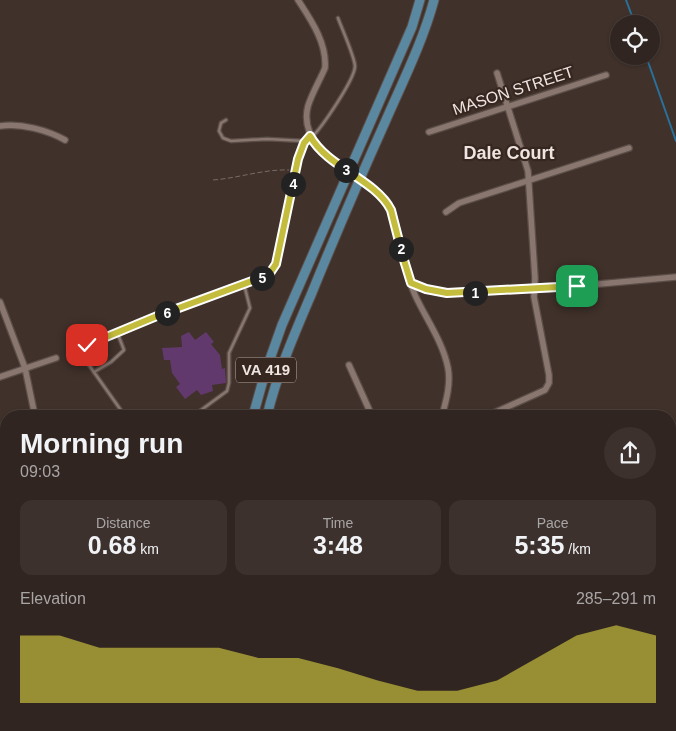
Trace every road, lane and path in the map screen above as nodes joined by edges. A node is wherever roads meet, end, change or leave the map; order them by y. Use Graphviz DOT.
graph roads {
  1 [pos="298,0"];
  2 [pos="420,0"];
  3 [pos="434,0"];
  4 [pos="338,18"];
  5 [pos="497,73"];
  6 [pos="606,74"];
  7 [pos="508,107"];
  8 [pos="226,120"];
  9 [pos="0,126"];
  10 [pos="429,132"];
  11 [pos="309,138"];
  12 [pos="65,140"];
  13 [pos="629,148"];
  14 [pos="295,170"];
  15 [pos="348,172"];
  16 [pos="213,180"];
  17 [pos="359,180"];
  18 [pos="528,180"];
  19 [pos="446,212"];
  20 [pos="676,277"];
  21 [pos="411,283"];
  22 [pos="244,284"];
  23 [pos="534,289"];
  24 [pos="0,302"];
  25 [pos="117,332"];
  26 [pos="56,358"];
  27 [pos="348,364"];
  28 [pos="25,368"];
  29 [pos="94,372"];
  30 [pos="0,377"];
  31 [pos="34,410"];
  32 [pos="122,410"];
  33 [pos="201,410"];
  34 [pos="255,410"];
  35 [pos="269,410"];
  36 [pos="369,410"];
  37 [pos="443,410"];
  38 [pos="501,410"];
  1 -- 11 [label="street"];
  2 -- 15 [label="main road, VA 419"];
  3 -- 17 [label="main road, VA 419"];
  4 -- 11 [label="lane"];
  5 -- 7 [label="street"];
  6 -- 7 [label="street, MASON STREET"];
  7 -- 10 [label="street, MASON STREET"];
  7 -- 18 [label="street"];
  8 -- 11 [label="lane"];
  9 -- 12 [label="street"];
  11 -- 14 [label="street"];
  11 -- 15 [label="street"];
  13 -- 18 [label="street"];
  14 -- 16 [label="path"];
  14 -- 22 [label="street"];
  15 -- 17 [label="street"];
  15 -- 34 [label="main road, VA 419"];
  17 -- 21 [label="street"];
  17 -- 35 [label="main road, VA 419"];
  18 -- 19 [label="street"];
  18 -- 23 [label="street"];
  20 -- 23 [label="street"];
  21 -- 23 [label="street"];
  21 -- 37 [label="street"];
  22 -- 25 [label="lane"];
  22 -- 33 [label="lane"];
  23 -- 38 [label="street"];
  24 -- 28 [label="street"];
  25 -- 29 [label="lane"];
  25 -- 29 [label="lane"];
  26 -- 28 [label="street"];
  27 -- 36 [label="street"];
  28 -- 30 [label="street"];
  28 -- 31 [label="street"];
  29 -- 32 [label="lane"];
}
